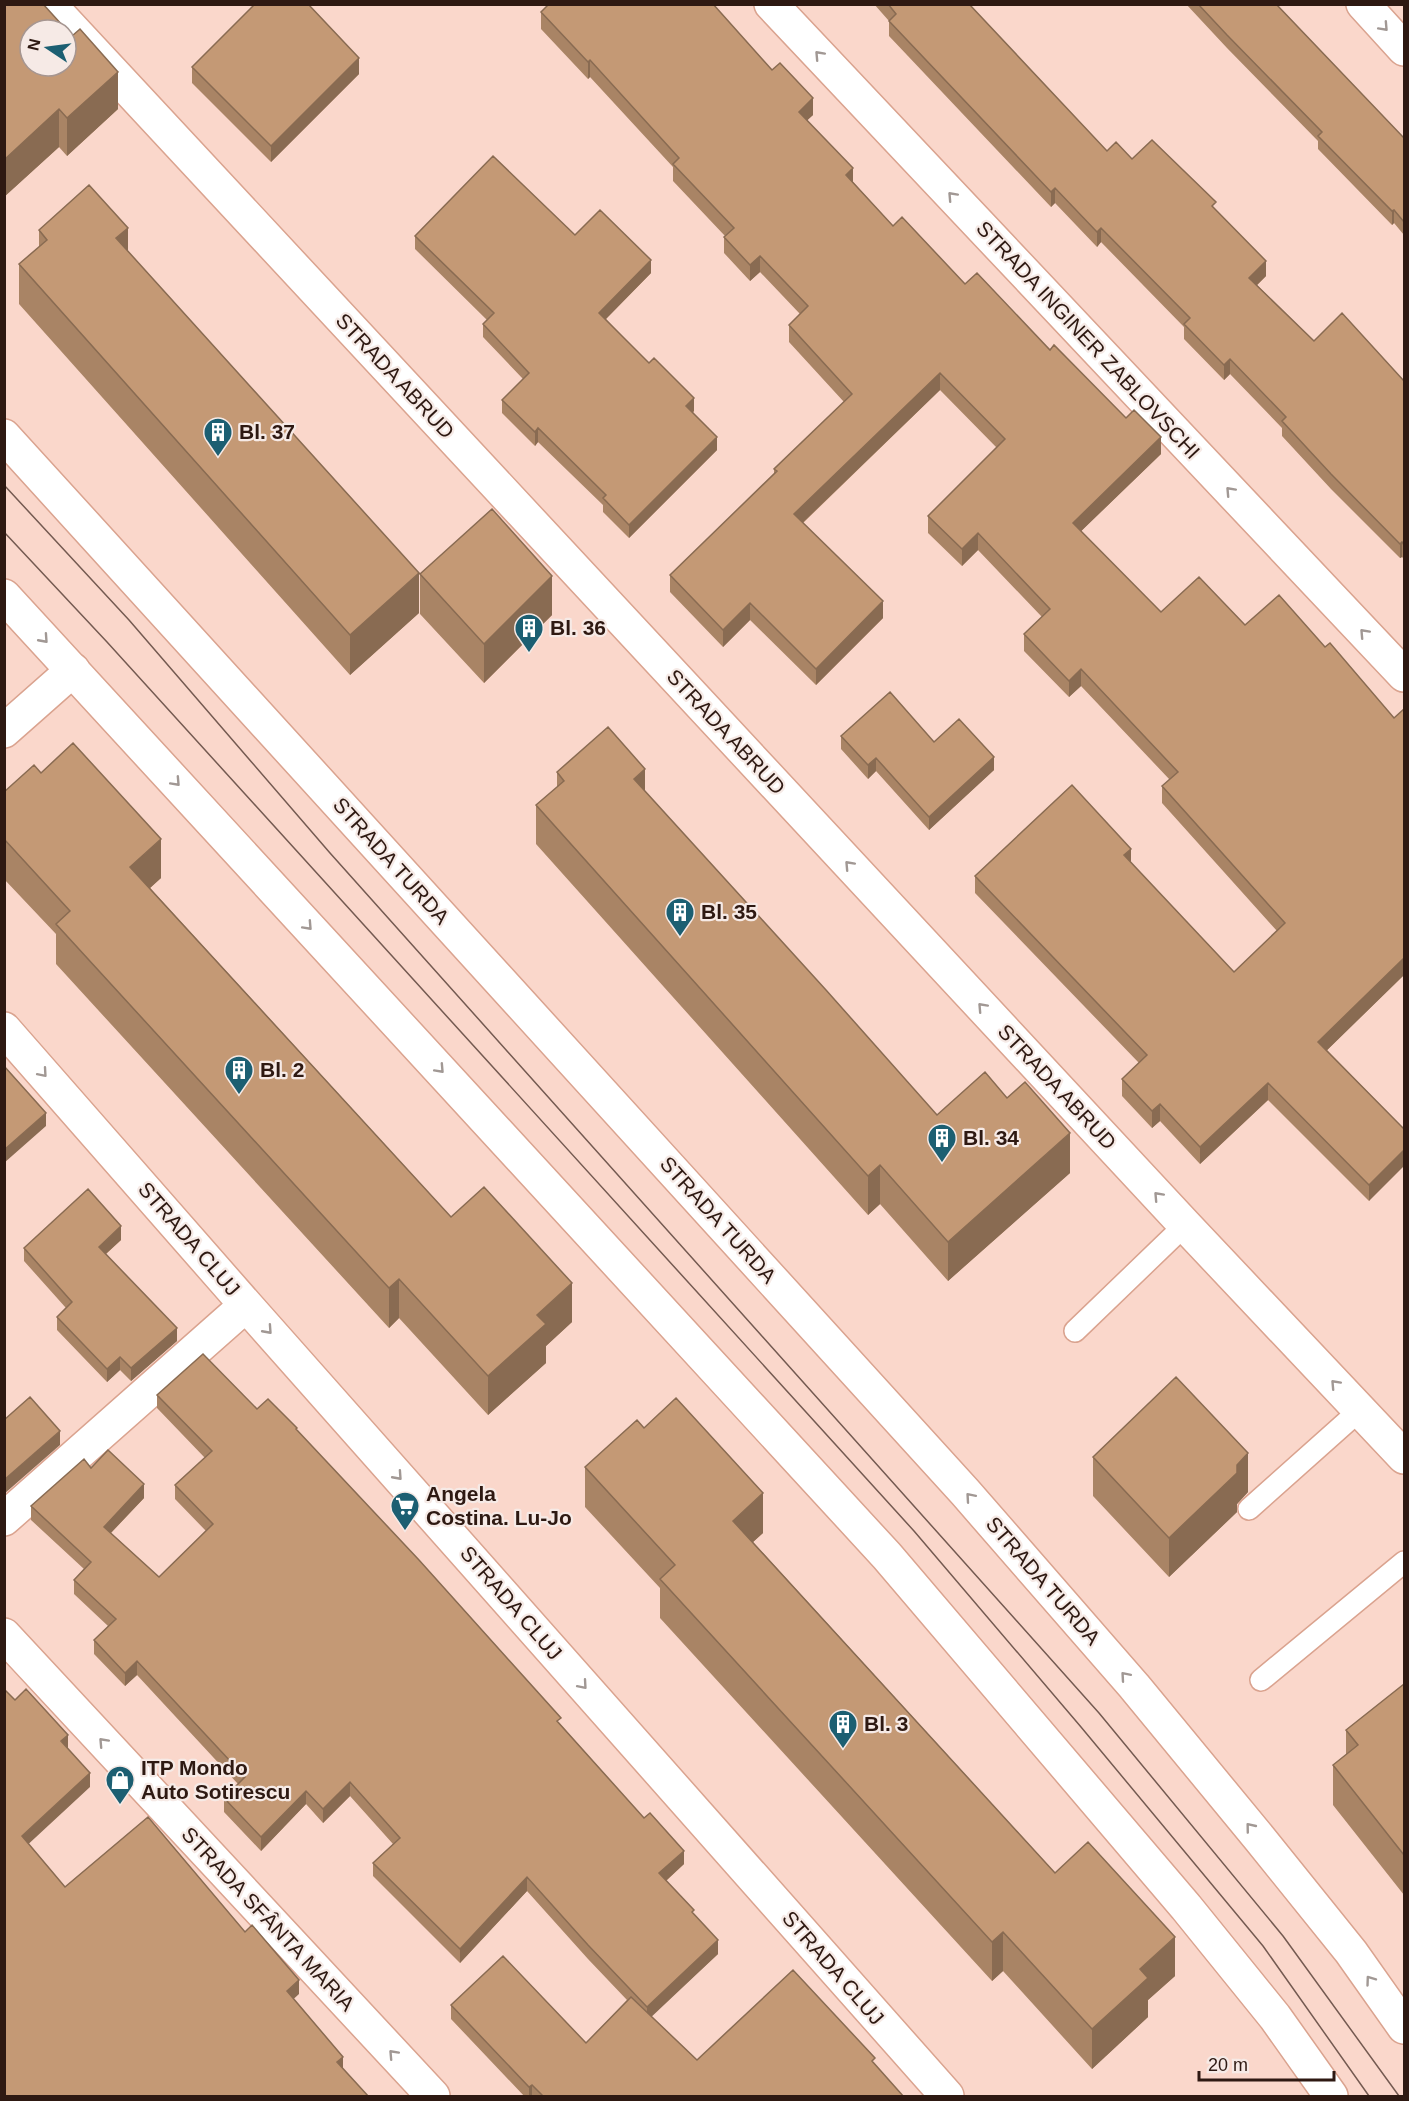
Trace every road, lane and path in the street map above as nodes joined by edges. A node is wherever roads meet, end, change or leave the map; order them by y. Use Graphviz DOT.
graph roads {
  1 [pos="49,4"];
  2 [pos="771,4"];
  3 [pos="1363,4"];
  4 [pos="1404,49"];
  5 [pos="4,436"];
  6 [pos="4,596"];
  7 [pos="73,670"];
  8 [pos="1404,675"];
  9 [pos="4,731"];
  10 [pos="4,1029"];
  11 [pos="1185,1225"];
  12 [pos="246,1305"];
  13 [pos="1075,1331"];
  14 [pos="1360,1410"];
  15 [pos="1404,1456"];
  16 [pos="1249,1509"];
  17 [pos="4,1519"];
  18 [pos="1404,1562"];
  19 [pos="4,1635"];
  20 [pos="1262,1680"];
  21 [pos="1404,2027"];
  22 [pos="433,2097"];
  23 [pos="946,2097"];
  24 [pos="1331,2097"];
  11 -- 1 [label="street, STRADA ABRUD, one-way"];
  8 -- 2 [label="street, STRADA INGINER ZABLOVSCHI, one-way"];
  3 -- 4 [label="street, one-way"];
  21 -- 5 [label="street, STRADA TURDA, one-way"];
  6 -- 7 [label="street, one-way"];
  7 -- 9 [label="street"];
  7 -- 24 [label="street, one-way"];
  10 -- 12 [label="street, STRADA CLUJ, one-way"];
  11 -- 13 [label="lane"];
  14 -- 11 [label="street, STRADA ABRUD, one-way"];
  12 -- 17 [label="street"];
  12 -- 23 [label="street, STRADA CLUJ, one-way"];
  14 -- 15 [label="street, STRADA ABRUD"];
  14 -- 16 [label="lane"];
  18 -- 20 [label="lane"];
  22 -- 19 [label="street, STRADA SFÂNTA MARIA, one-way"];
}
